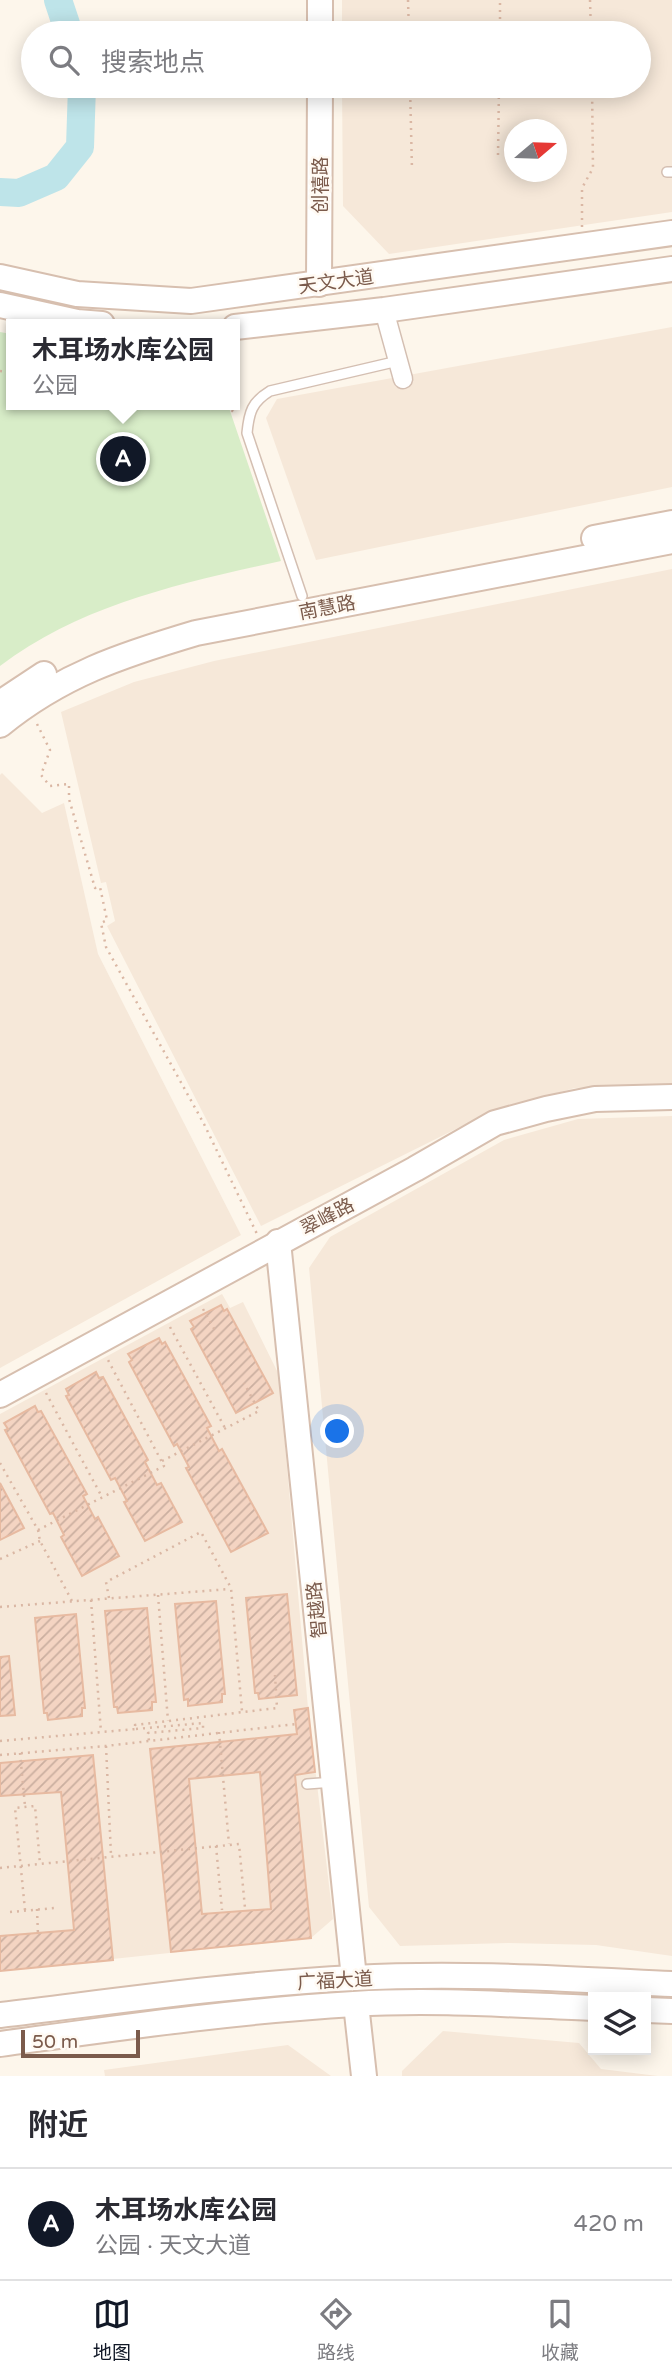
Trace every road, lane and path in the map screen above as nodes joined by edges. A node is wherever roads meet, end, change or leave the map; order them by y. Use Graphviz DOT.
graph roads {
  1 [pos="320,0"];
  2 [pos="408,0"];
  3 [pos="500,0"];
  4 [pos="590,0"];
  5 [pos="320,21"];
  6 [pos="409,21"];
  7 [pos="500,21"];
  8 [pos="591,21"];
  9 [pos="320,98"];
  10 [pos="410,98"];
  11 [pos="499,98"];
  12 [pos="592,98"];
  13 [pos="498,155"];
  14 [pos="412,170"];
  15 [pos="672,233"];
  16 [pos="582,246"];
  17 [pos="672,269"];
  18 [pos="0,277"];
  19 [pos="319,284"];
  20 [pos="0,305"];
  21 [pos="384,310"];
  22 [pos="63,319"];
  23 [pos="240,326"];
  24 [pos="398,361"];
  25 [pos="403,379"];
  26 [pos="672,523"];
  27 [pos="672,541"];
  28 [pos="302,596"];
  29 [pos="0,703"];
  30 [pos="35,721"];
  31 [pos="0,725"];
  32 [pos="672,1097"];
  33 [pos="271,1246"];
  34 [pos="204,1309"];
  35 [pos="170,1327"];
  36 [pos="216,1332"];
  37 [pos="108,1360"];
  38 [pos="244,1383"];
  39 [pos="46,1393"];
  40 [pos="0,1395"];
  41 [pos="225,1428"];
  42 [pos="162,1461"];
  43 [pos="0,1463"];
  44 [pos="102,1497"];
  45 [pos="38,1531"];
  46 [pos="40,1541"];
  47 [pos="0,1559"];
  48 [pos="231,1588"];
  49 [pos="158,1594"];
  50 [pos="109,1598"];
  51 [pos="91,1600"];
  52 [pos="72,1601"];
  53 [pos="0,1607"];
  54 [pos="275,1675"];
  55 [pos="242,1712"];
  56 [pos="168,1721"];
  57 [pos="296,1724"];
  58 [pos="136,1729"];
  59 [pos="101,1732"];
  60 [pos="219,1732"];
  61 [pos="0,1741"];
  62 [pos="149,1741"];
  63 [pos="106,1746"];
  64 [pos="20,1753"];
  65 [pos="0,1755"];
  66 [pos="334,1782"];
  67 [pos="307,1784"];
  68 [pos="25,1807"];
  69 [pos="229,1845"];
  70 [pos="216,1846"];
  71 [pos="111,1855"];
  72 [pos="40,1864"];
  73 [pos="21,1866"];
  74 [pos="0,1868"];
  75 [pos="55,1908"];
  76 [pos="245,1908"];
  77 [pos="37,1909"];
  78 [pos="25,1910"];
  79 [pos="222,1910"];
  80 [pos="10,1912"];
  81 [pos="38,1935"];
  82 [pos="354,1978"];
  83 [pos="672,1983"];
  84 [pos="356,2004"];
  85 [pos="588,2008"];
  86 [pos="651,2010"];
  87 [pos="672,2011"];
  88 [pos="0,2015"];
  89 [pos="0,2044"];
  90 [pos="364,2076"];
  1 -- 5 [label="main road"];
  2 -- 6 [label="path"];
  3 -- 7 [label="path"];
  4 -- 8 [label="path"];
  9 -- 19 [label="main road, 创禧路"];
  10 -- 14 [label="path"];
  11 -- 13 [label="path"];
  12 -- 16 [label="path"];
  15 -- 16 [label="main road, 天文大道"];
  16 -- 19 [label="main road, 天文大道"];
  17 -- 21 [label="main road, 天文大道"];
  18 -- 19 [label="main road, 天文大道"];
  20 -- 22 [label="main road"];
  21 -- 23 [label="main road, 天文大道"];
  21 -- 24 [label="street"];
  24 -- 25 [label="street"];
  24 -- 28 [label="lane"];
  26 -- 28 [label="main road, 南慧路"];
  27 -- 31 [label="main road, 南慧路"];
  28 -- 29 [label="main road, 南慧路"];
  30 -- 33 [label="path"];
  32 -- 33 [label="main road, 翠峰路"];
  33 -- 40 [label="main road, 翠峰路"];
  33 -- 66 [label="main road, 智越路"];
  34 -- 36 [label="path"];
  35 -- 41 [label="path"];
  37 -- 42 [label="path"];
  38 -- 41 [label="path"];
  39 -- 44 [label="path"];
  41 -- 42 [label="path"];
  42 -- 44 [label="path"];
  43 -- 45 [label="path"];
  44 -- 45 [label="path"];
  45 -- 46 [label="path"];
  46 -- 47 [label="path"];
  46 -- 52 [label="path"];
  48 -- 49 [label="path"];
  48 -- 50 [label="path"];
  48 -- 55 [label="path"];
  49 -- 50 [label="path"];
  49 -- 56 [label="path"];
  50 -- 51 [label="path"];
  51 -- 52 [label="path"];
  51 -- 59 [label="path"];
  52 -- 53 [label="path"];
  54 -- 55 [label="path"];
  55 -- 56 [label="path"];
  56 -- 58 [label="path"];
  57 -- 60 [label="path"];
  58 -- 59 [label="path"];
  58 -- 62 [label="path"];
  59 -- 61 [label="path"];
  60 -- 62 [label="path"];
  60 -- 69 [label="path"];
  62 -- 63 [label="path"];
  63 -- 64 [label="path"];
  63 -- 71 [label="path"];
  64 -- 65 [label="path"];
  64 -- 68 [label="path"];
  66 -- 67 [label="lane"];
  66 -- 82 [label="main road, 智越路"];
  68 -- 72 [label="path"];
  68 -- 73 [label="path"];
  69 -- 70 [label="path"];
  69 -- 76 [label="path"];
  70 -- 71 [label="path"];
  70 -- 79 [label="path"];
  71 -- 72 [label="path"];
  72 -- 73 [label="path"];
  73 -- 74 [label="path"];
  73 -- 78 [label="path"];
  75 -- 77 [label="path"];
  77 -- 78 [label="path"];
  77 -- 81 [label="path"];
  78 -- 80 [label="path"];
  82 -- 83 [label="main road, 广福大道"];
  82 -- 88 [label="main road, 广福大道"];
  84 -- 85 [label="main road, 广福大道"];
  84 -- 89 [label="main road, 广福大道"];
  84 -- 90 [label="main road"];
  86 -- 87 [label="main road"];
}
